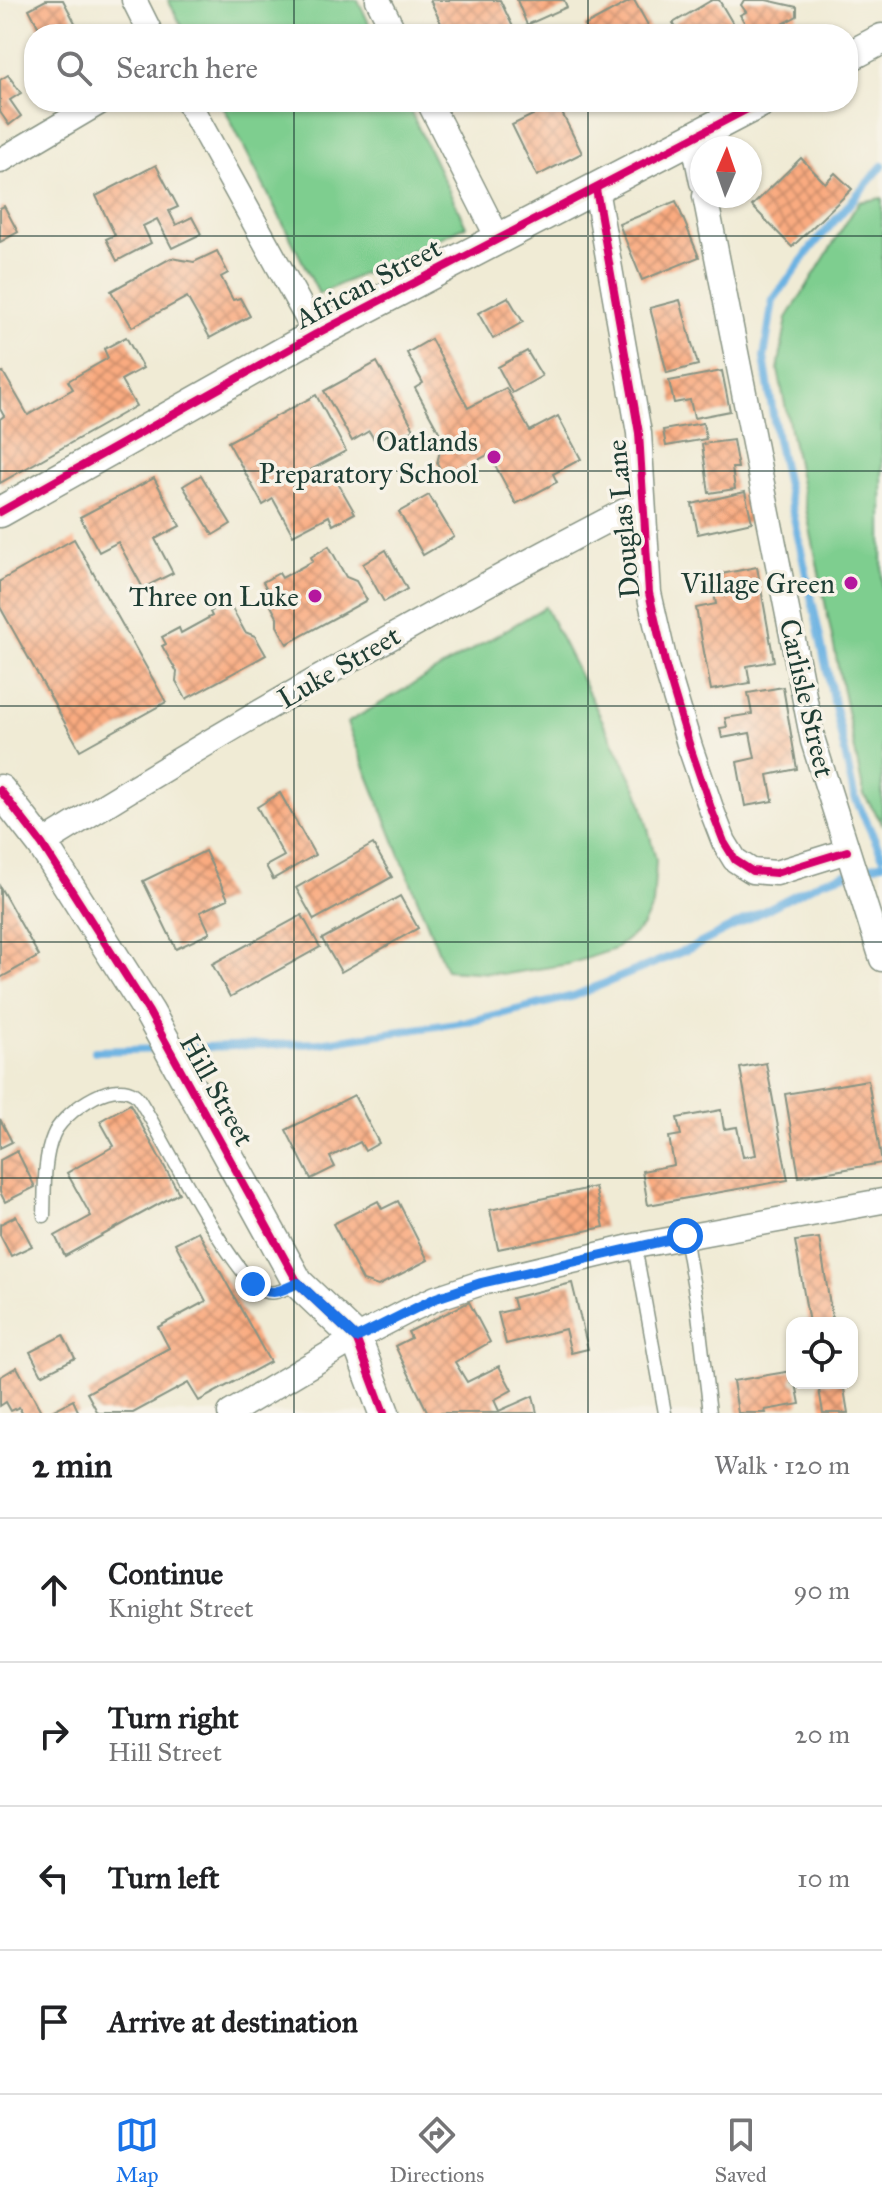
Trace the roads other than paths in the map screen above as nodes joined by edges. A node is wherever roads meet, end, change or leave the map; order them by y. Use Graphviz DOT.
graph roads {
  1 [pos="134,0"];
  2 [pos="378,0"];
  3 [pos="146,24"];
  4 [pos="390,24"];
  5 [pos="882,39"];
  6 [pos="858,52"];
  7 [pos="83,112"];
  8 [pos="194,112"];
  9 [pos="434,112"];
  10 [pos="742,112"];
  11 [pos="697,136"];
  12 [pos="690,140"];
  13 [pos="0,161"];
  14 [pos="596,189"];
  15 [pos="707,208"];
  16 [pos="499,240"];
  17 [pos="316,334"];
  18 [pos="642,502"];
  19 [pos="0,512"];
  20 [pos="1,784"];
  21 [pos="42,844"];
  22 [pos="849,855"];
  23 [pos="882,959"];
  24 [pos="882,1201"];
  25 [pos="44,1216"];
  26 [pos="685,1236"];
  27 [pos="635,1246"];
  28 [pos="298,1283"];
  29 [pos="356,1338"];
  30 [pos="230,1413"];
  31 [pos="384,1413"];
  32 [pos="665,1413"];
  33 [pos="710,1413"];
  1 -- 3 [label="street"];
  2 -- 4 [label="street"];
  5 -- 6 [label="street"];
  7 -- 13 [label="street"];
  8 -- 17 [label="street"];
  9 -- 16 [label="street"];
  10 -- 11 [label="street, African Street"];
  12 -- 14 [label="street, African Street"];
  14 -- 16 [label="street, African Street"];
  14 -- 18 [label="street, Douglas Lane"];
  15 -- 22 [label="street, Carlisle Street"];
  16 -- 17 [label="street, African Street"];
  17 -- 19 [label="street, African Street"];
  18 -- 21 [label="street, Luke Street"];
  18 -- 22 [label="street, Douglas Lane"];
  20 -- 21 [label="street, Hill Street"];
  21 -- 28 [label="street, Hill Street"];
  22 -- 23 [label="street, Carlisle Street"];
  24 -- 26 [label="street"];
  25 -- 28 [label="lane"];
  26 -- 27 [label="street"];
  26 -- 33 [label="lane"];
  27 -- 29 [label="street"];
  27 -- 32 [label="lane"];
  28 -- 29 [label="street, Hill Street"];
  29 -- 30 [label="street"];
  29 -- 31 [label="street, Hill Street"];
}
